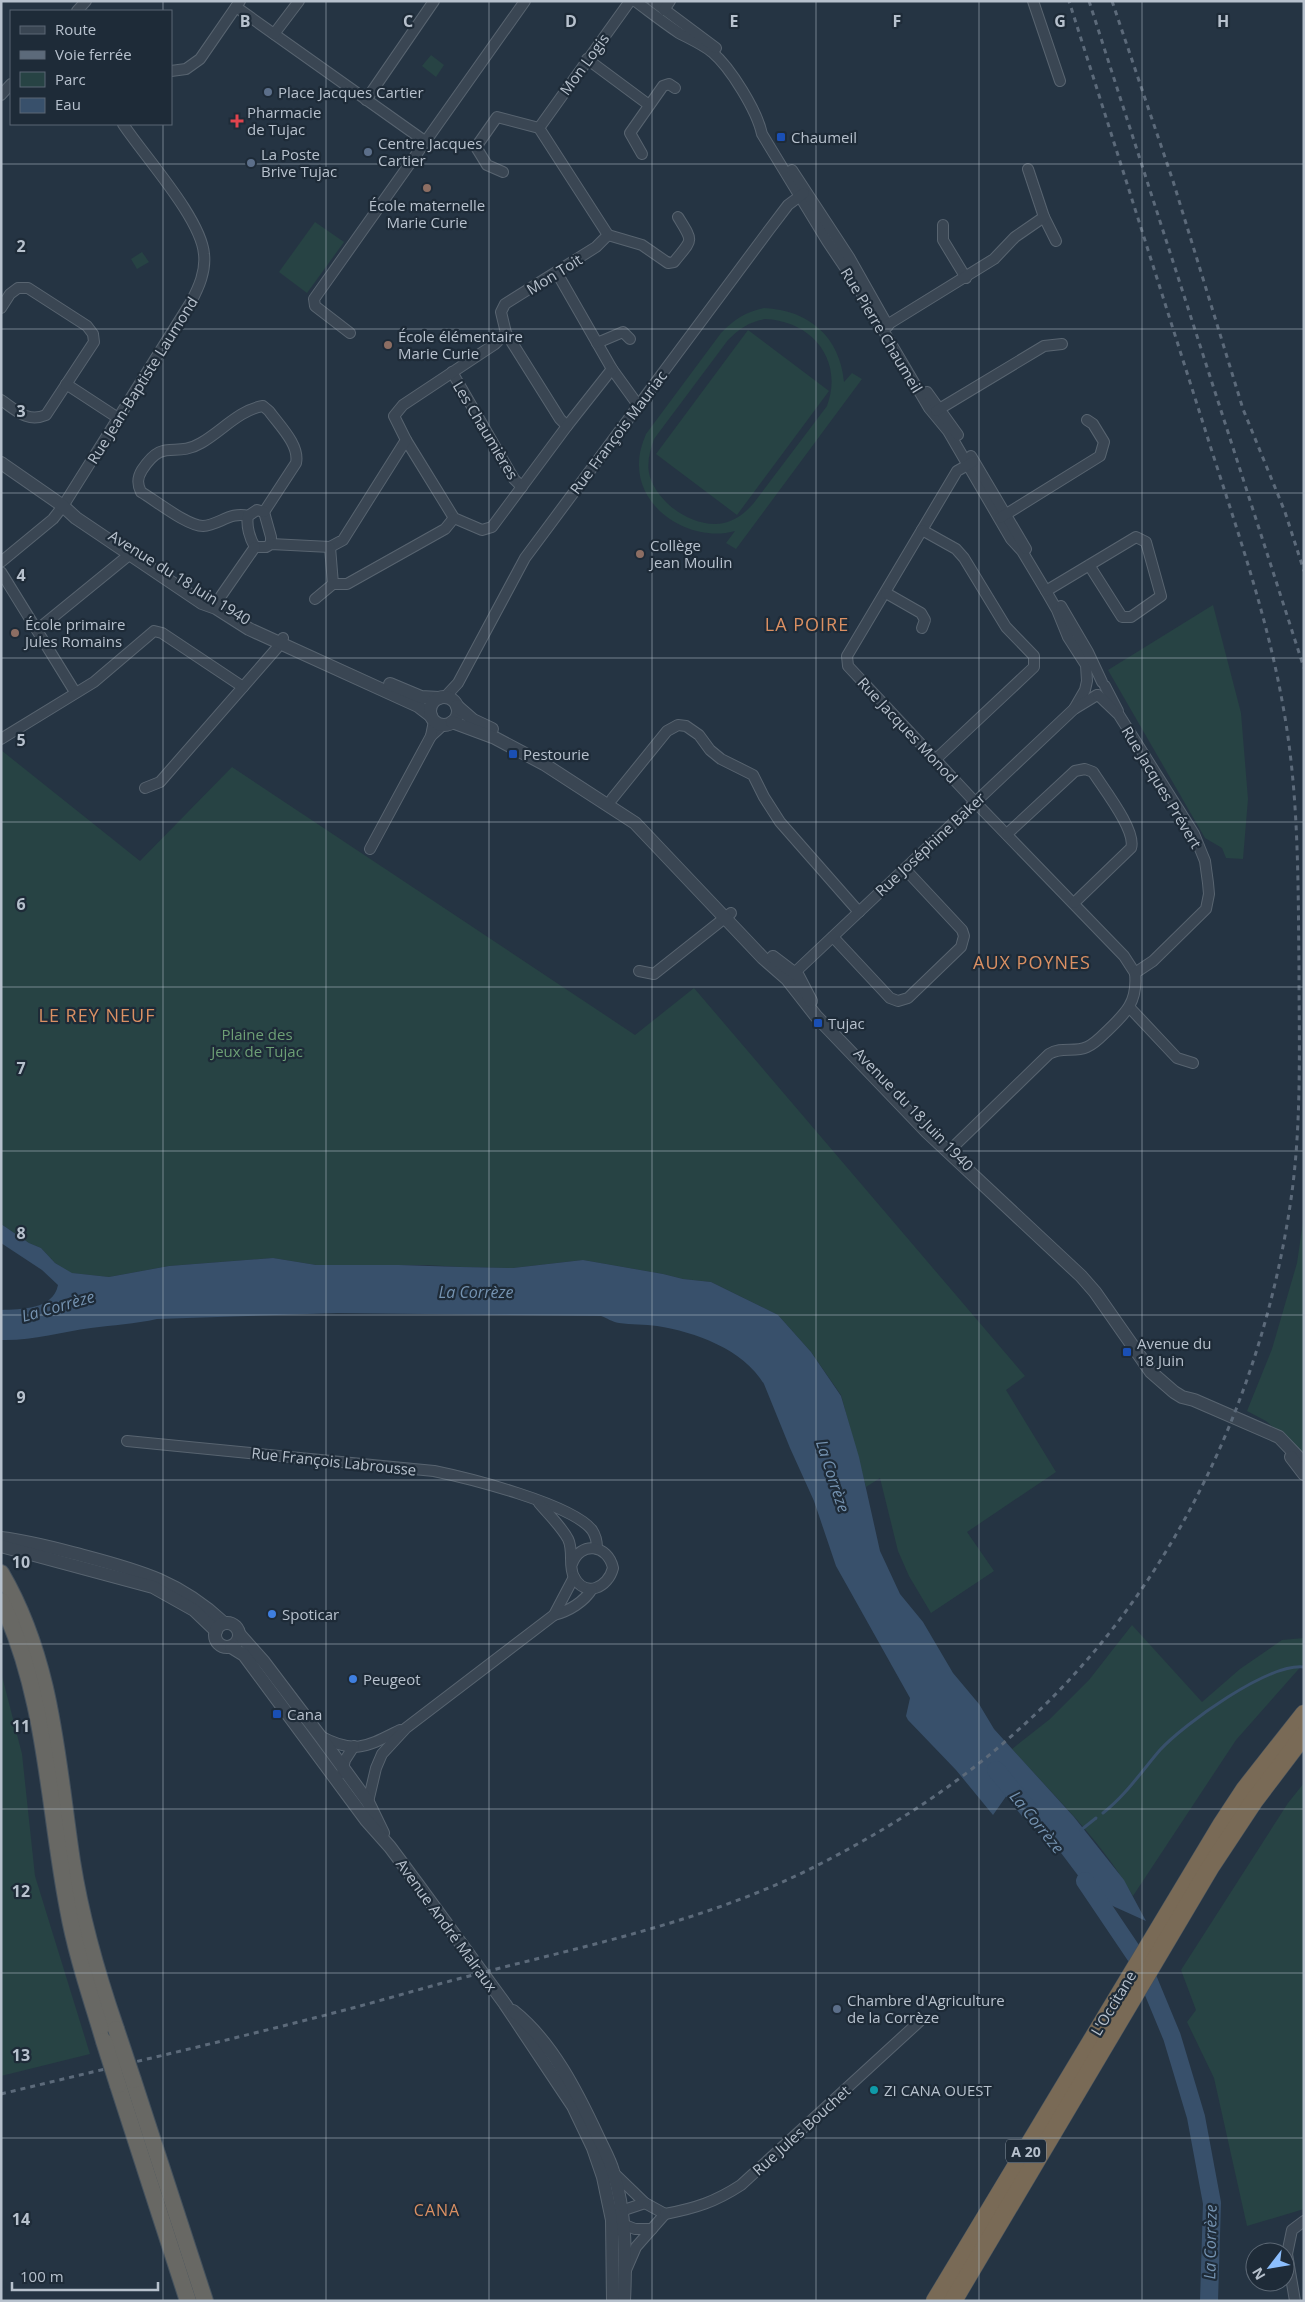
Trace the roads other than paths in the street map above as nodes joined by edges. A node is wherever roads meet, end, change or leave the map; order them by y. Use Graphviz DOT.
graph roads {
  1 [pos="299,1"];
  2 [pos="434,1"];
  3 [pos="525,1"];
  4 [pos="630,1"];
  5 [pos="635,1"];
  6 [pos="653,1"];
  7 [pos="1032,1"];
  8 [pos="238,4"];
  9 [pos="667,5"];
  10 [pos="650,12"];
  11 [pos="274,34"];
  12 [pos="587,59"];
  13 [pos="172,71"];
  14 [pos="1060,82"];
  15 [pos="10,85"];
  16 [pos="675,88"];
  17 [pos="1,95"];
  18 [pos="366,100"];
  19 [pos="649,105"];
  20 [pos="124,125"];
  21 [pos="539,128"];
  22 [pos="426,142"];
  23 [pos="642,154"];
  24 [pos="1028,169"];
  25 [pos="503,172"];
  26 [pos="803,193"];
  27 [pos="678,217"];
  28 [pos="1044,217"];
  29 [pos="943,225"];
  30 [pos="608,235"];
  31 [pos="1056,241"];
  32 [pos="557,273"];
  33 [pos="966,278"];
  34 [pos="1,308"];
  35 [pos="888,325"];
  36 [pos="350,333"];
  37 [pos="506,333"];
  38 [pos="630,339"];
  39 [pos="598,343"];
  40 [pos="1062,344"];
  41 [pos="612,369"];
  42 [pos="452,372"];
  43 [pos="66,384"];
  44 [pos="1,400"];
  45 [pos="638,405"];
  46 [pos="936,411"];
  47 [pos="118,418"];
  48 [pos="1087,420"];
  49 [pos="567,426"];
  50 [pos="406,440"];
  51 [pos="1,463"];
  52 [pos="971,463"];
  53 [pos="522,487"];
  54 [pos="63,506"];
  55 [pos="264,512"];
  56 [pos="248,516"];
  57 [pos="1002,516"];
  58 [pos="454,518"];
  59 [pos="922,530"];
  60 [pos="271,544"];
  61 [pos="255,547"];
  62 [pos="330,547"];
  63 [pos="129,555"];
  64 [pos="1,562"];
  65 [pos="1089,565"];
  66 [pos="1,572"];
  67 [pos="333,584"];
  68 [pos="1048,589"];
  69 [pos="886,593"];
  70 [pos="315,598"];
  71 [pos="218,605"];
  72 [pos="922,628"];
  73 [pos="37,630"];
  74 [pos="282,641"];
  75 [pos="1103,684"];
  76 [pos="243,687"];
  77 [pos="1092,690"];
  78 [pos="75,692"];
  79 [pos="449,701"];
  80 [pos="1119,715"];
  81 [pos="440,721"];
  82 [pos="1,739"];
  83 [pos="936,759"];
  84 [pos="144,788"];
  85 [pos="612,799"];
  86 [pos="975,802"];
  87 [pos="1007,834"];
  88 [pos="370,849"];
  89 [pos="905,869"];
  90 [pos="1074,903"];
  91 [pos="859,912"];
  92 [pos="728,916"];
  93 [pos="833,937"];
  94 [pos="639,971"];
  95 [pos="1135,973"];
  96 [pos="791,976"];
  97 [pos="1130,1008"];
  98 [pos="1193,1063"];
  99 [pos="950,1150"];
  100 [pos="1274,1436"];
  101 [pos="127,1441"];
  102 [pos="1304,1463"];
  103 [pos="1304,1474"];
  104 [pos="537,1500"];
  105 [pos="570,1515"];
  106 [pos="566,1537"];
  107 [pos="1,1538"];
  108 [pos="1,1546"];
  109 [pos="597,1548"];
  110 [pos="572,1564"];
  111 [pos="1,1573"];
  112 [pos="574,1577"];
  113 [pos="592,1588"];
  114 [pos="1,1601"];
  115 [pos="554,1615"];
  116 [pos="220,1627"];
  117 [pos="240,1635"];
  118 [pos="231,1647"];
  119 [pos="1304,1714"];
  120 [pos="406,1728"];
  121 [pos="1304,1735"];
  122 [pos="305,1736"];
  123 [pos="320,1736"];
  124 [pos="354,1746"];
  125 [pos="346,1776"];
  126 [pos="374,1776"];
  127 [pos="353,1802"];
  128 [pos="368,1802"];
  129 [pos="390,1846"];
  130 [pos="505,2004"];
  131 [pos="921,2020"];
  132 [pos="126,2083"];
  133 [pos="614,2172"];
  134 [pos="645,2203"];
  135 [pos="665,2214"];
  136 [pos="619,2219"];
  137 [pos="1304,2220"];
  138 [pos="652,2229"];
  139 [pos="625,2271"];
  140 [pos="188,2301"];
  141 [pos="205,2301"];
  142 [pos="613,2301"];
  143 [pos="624,2301"];
  144 [pos="935,2301"];
  145 [pos="953,2301"];
  146 [pos="1294,2301"];
  1 -- 11 [label="street"];
  2 -- 18 [label="street"];
  3 -- 22 [label="street"];
  4 -- 12 [label="street, Mon Logis"];
  5 -- 10 [label="street, Rue Pierre Chaumeil"];
  6 -- 9 [label="street, Rue Pierre Chaumeil"];
  7 -- 14 [label="street"];
  8 -- 11 [label="street"];
  8 -- 13 [label="street"];
  9 -- 10 [label="street"];
  9 -- 26 [label="street, Rue Pierre Chaumeil"];
  10 -- 26 [label="street, Rue Pierre Chaumeil"];
  11 -- 18 [label="street"];
  12 -- 19 [label="street"];
  12 -- 21 [label="street, Mon Logis"];
  15 -- 17 [label="street"];
  16 -- 19 [label="street"];
  18 -- 22 [label="street"];
  19 -- 23 [label="street"];
  20 -- 47 [label="street, Rue Jean-Baptiste Laumond"];
  21 -- 25 [label="street"];
  21 -- 30 [label="street"];
  22 -- 36 [label="street"];
  24 -- 28 [label="street"];
  26 -- 35 [label="street, Rue Pierre Chaumeil"];
  26 -- 45 [label="street, Rue François Mauriac"];
  26 -- 46 [label="street, Rue Pierre Chaumeil"];
  27 -- 30 [label="street"];
  28 -- 31 [label="street"];
  28 -- 33 [label="street"];
  29 -- 33 [label="street"];
  30 -- 32 [label="street, Mon Toit"];
  32 -- 37 [label="street, Mon Toit"];
  32 -- 39 [label="street"];
  33 -- 35 [label="street"];
  34 -- 43 [label="street"];
  35 -- 46 [label="street, Rue Pierre Chaumeil"];
  37 -- 42 [label="street, Les Chaumières"];
  37 -- 49 [label="street"];
  38 -- 39 [label="street"];
  39 -- 41 [label="street"];
  40 -- 46 [label="street"];
  41 -- 45 [label="street"];
  41 -- 49 [label="street, Les Chaumières"];
  42 -- 50 [label="street, Les Chaumières"];
  42 -- 53 [label="street, Les Chaumières"];
  43 -- 44 [label="street"];
  43 -- 47 [label="street"];
  45 -- 79 [label="street, Rue François Mauriac"];
  46 -- 52 [label="street, Rue Pierre Chaumeil"];
  47 -- 54 [label="street, Rue Jean-Baptiste Laumond"];
  48 -- 57 [label="street"];
  49 -- 53 [label="street, Les Chaumières"];
  50 -- 58 [label="street, Les Chaumières"];
  50 -- 62 [label="street"];
  51 -- 54 [label="street, Avenue du 18 Juin 1940"];
  52 -- 57 [label="street, Rue Pierre Chaumeil"];
  52 -- 59 [label="street, Rue Jacques Monod"];
  53 -- 58 [label="street, Les Chaumières"];
  54 -- 63 [label="street, Avenue du 18 Juin 1940"];
  54 -- 64 [label="street, Rue Jean-Baptiste Laumond"];
  54 -- 71 [label="street, Avenue du 18 Juin 1940"];
  55 -- 56 [label="street"];
  55 -- 56 [label="street"];
  55 -- 60 [label="street"];
  56 -- 61 [label="street"];
  57 -- 68 [label="street, Rue Pierre Chaumeil"];
  58 -- 67 [label="street"];
  59 -- 69 [label="street, Rue Jacques Monod"];
  59 -- 83 [label="street"];
  60 -- 61 [label="street"];
  60 -- 62 [label="street"];
  61 -- 71 [label="street"];
  62 -- 67 [label="street"];
  63 -- 71 [label="street, Avenue du 18 Juin 1940"];
  63 -- 73 [label="street"];
  65 -- 65 [label="street"];
  65 -- 68 [label="street"];
  66 -- 73 [label="street"];
  67 -- 70 [label="street"];
  68 -- 75 [label="street, Rue Pierre Chaumeil"];
  68 -- 77 [label="street, Rue Pierre Chaumeil"];
  69 -- 72 [label="street"];
  69 -- 83 [label="street, Rue Jacques Monod"];
  71 -- 74 [label="street, Avenue du 18 Juin 1940"];
  73 -- 78 [label="street"];
  74 -- 76 [label="street"];
  74 -- 79 [label="street, Avenue du 18 Juin 1940"];
  74 -- 81 [label="street, Avenue du 18 Juin 1940"];
  75 -- 77 [label="street, Rue Joséphine Baker"];
  75 -- 80 [label="street, Rue Jacques Prévert"];
  76 -- 78 [label="street"];
  76 -- 84 [label="street"];
  77 -- 80 [label="street, Rue Jacques Prévert"];
  77 -- 86 [label="street, Rue Joséphine Baker"];
  78 -- 82 [label="street"];
  79 -- 81 [label="street"];
  79 -- 81 [label="street"];
  79 -- 85 [label="street, Avenue du 18 Juin 1940"];
  80 -- 95 [label="street, Rue Jacques Prévert"];
  81 -- 88 [label="street"];
  81 -- 92 [label="street, Avenue du 18 Juin 1940"];
  83 -- 86 [label="street, Rue Jacques Monod"];
  85 -- 91 [label="street"];
  85 -- 92 [label="street, Avenue du 18 Juin 1940"];
  86 -- 87 [label="street, Rue Jacques Monod"];
  86 -- 89 [label="street, Rue Joséphine Baker"];
  87 -- 90 [label="street, Rue Jacques Monod"];
  87 -- 90 [label="street"];
  89 -- 91 [label="street, Rue Joséphine Baker"];
  89 -- 93 [label="street"];
  90 -- 95 [label="street, Rue Jacques Monod"];
  91 -- 93 [label="street, Rue Joséphine Baker"];
  92 -- 94 [label="street"];
  92 -- 96 [label="street, Avenue du 18 Juin 1940"];
  93 -- 96 [label="street, Rue Joséphine Baker"];
  95 -- 97 [label="street"];
  96 -- 99 [label="street, Avenue du 18 Juin 1940"];
  96 -- 99 [label="street, Avenue du 18 Juin 1940"];
  97 -- 98 [label="street"];
  97 -- 99 [label="street"];
  99 -- 100 [label="street, Avenue du 18 Juin 1940"];
  100 -- 102 [label="street"];
  100 -- 103 [label="street"];
  101 -- 104 [label="street, Rue François Labrousse"];
  104 -- 105 [label="street, Rue François Labrousse"];
  104 -- 106 [label="street"];
  105 -- 106 [label="street"];
  105 -- 109 [label="street, Rue François Labrousse"];
  106 -- 110 [label="street"];
  107 -- 116 [label="street"];
  108 -- 116 [label="street"];
  109 -- 110 [label="street"];
  109 -- 113 [label="street, Rue François Labrousse"];
  110 -- 112 [label="street"];
  111 -- 132 [label="highway, bridge"];
  112 -- 113 [label="street"];
  112 -- 115 [label="street, Rue François Labrousse"];
  113 -- 115 [label="street, Rue François Labrousse"];
  114 -- 132 [label="highway, bridge"];
  115 -- 120 [label="street, Rue François Labrousse"];
  116 -- 117 [label="street"];
  116 -- 118 [label="street"];
  117 -- 118 [label="street"];
  117 -- 123 [label="street, Avenue André Malraux"];
  118 -- 122 [label="street, Avenue André Malraux"];
  119 -- 144 [label="highway, L'Occitane / A 20"];
  120 -- 124 [label="street, Rue François Labrousse"];
  120 -- 126 [label="street, Rue François Labrousse"];
  121 -- 145 [label="highway, L'Occitane / A 20"];
  122 -- 125 [label="street, Avenue André Malraux"];
  122 -- 127 [label="street, Avenue André Malraux"];
  123 -- 124 [label="street, Rue François Labrousse"];
  123 -- 125 [label="street, Avenue André Malraux"];
  124 -- 125 [label="street"];
  125 -- 126 [label="street"];
  125 -- 127 [label="street, Avenue André Malraux"];
  125 -- 128 [label="street, Avenue André Malraux"];
  126 -- 128 [label="street, Rue François Labrousse"];
  127 -- 129 [label="street, Avenue André Malraux"];
  128 -- 129 [label="street, Avenue André Malraux"];
  129 -- 130 [label="street, Avenue André Malraux"];
  130 -- 133 [label="street, Avenue André Malraux"];
  130 -- 136 [label="street, Avenue André Malraux"];
  131 -- 135 [label="street, Rue Jules Bouchet"];
  132 -- 140 [label="highway"];
  132 -- 141 [label="highway"];
  133 -- 134 [label="street"];
  133 -- 136 [label="street, Avenue André Malraux"];
  134 -- 135 [label="street"];
  134 -- 136 [label="street"];
  135 -- 138 [label="street"];
  136 -- 138 [label="street"];
  136 -- 139 [label="street, Avenue André Malraux"];
  136 -- 142 [label="street, Avenue André Malraux"];
  137 -- 146 [label="street"];
  138 -- 139 [label="street"];
  139 -- 143 [label="street, Avenue André Malraux"];
}
